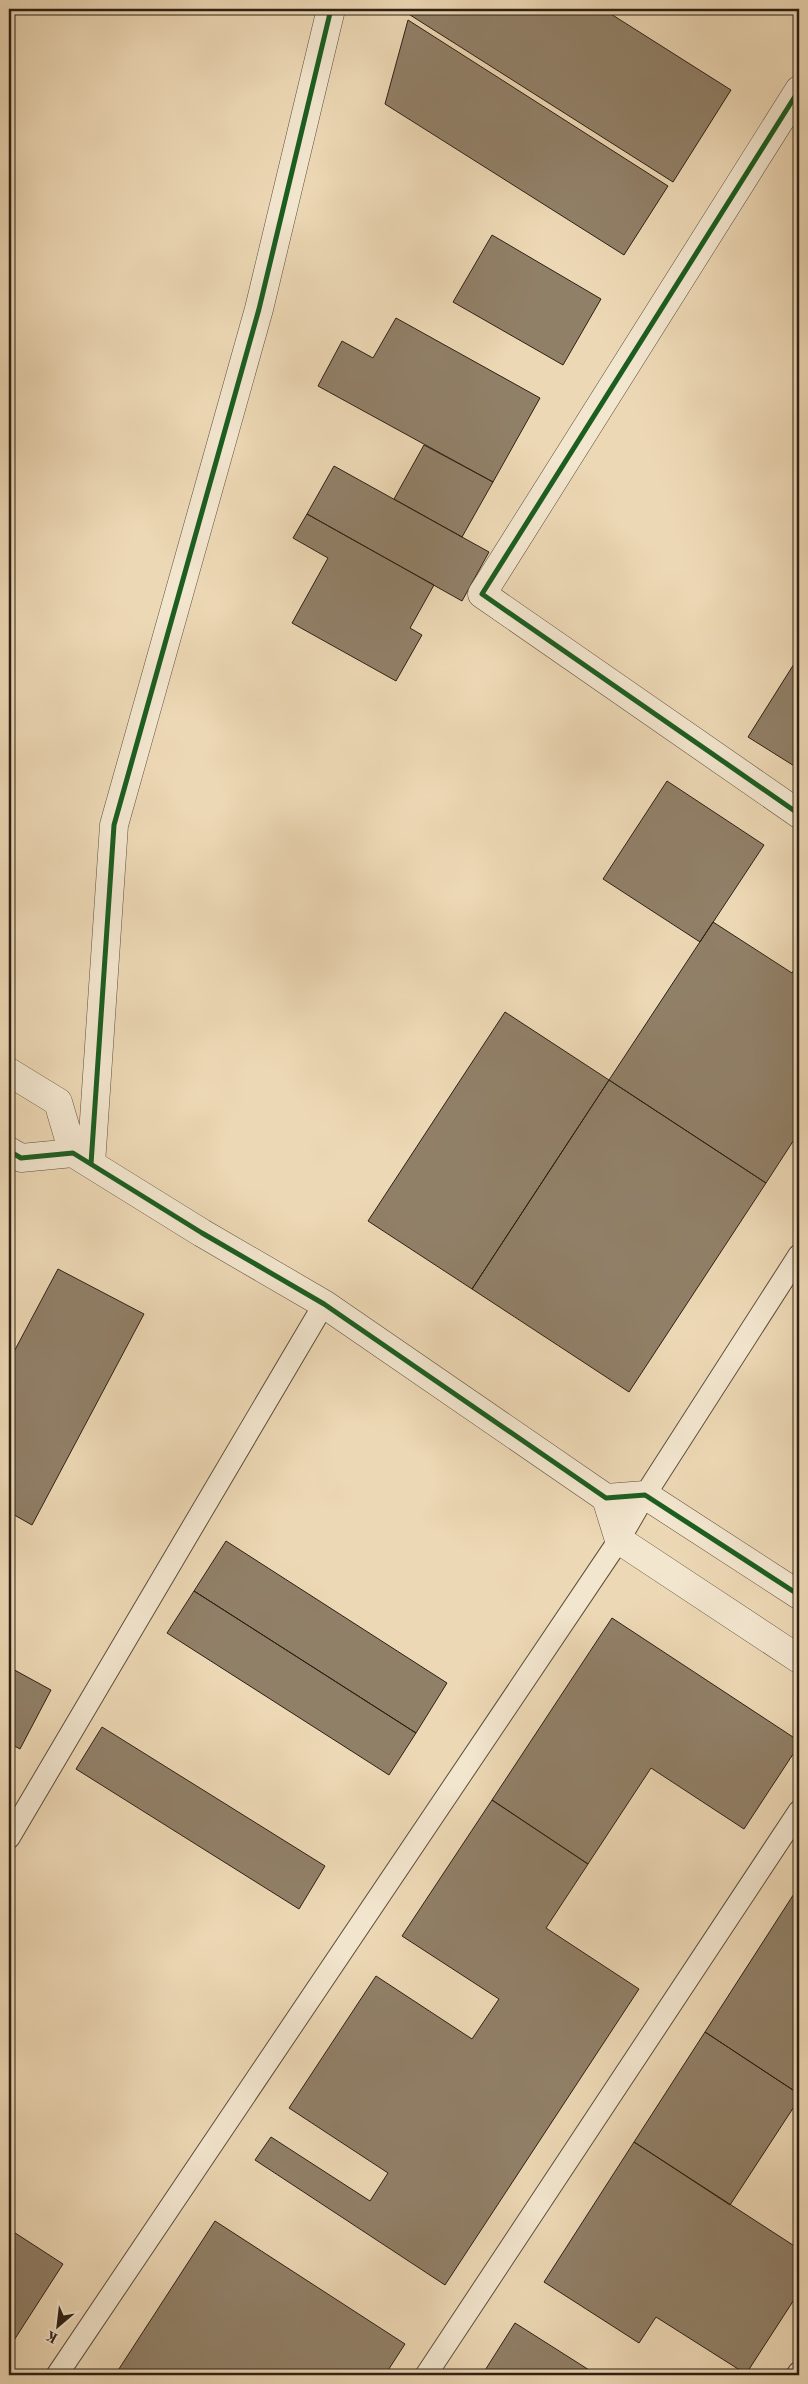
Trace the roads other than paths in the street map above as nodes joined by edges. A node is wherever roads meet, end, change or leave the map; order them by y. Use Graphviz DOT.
graph roads {
  1 [pos="331,9"];
  2 [pos="799,90"];
  3 [pos="799,814"];
  4 [pos="9,1072"];
  5 [pos="9,1151"];
  6 [pos="82,1158"];
  7 [pos="799,1255"];
  8 [pos="324,1304"];
  9 [pos="645,1495"];
  10 [pos="606,1498"];
  11 [pos="618,1540"];
  12 [pos="799,1594"];
  13 [pos="799,1659"];
  14 [pos="799,1811"];
  15 [pos="9,1838"];
  16 [pos="57,2375"];
  17 [pos="426,2375"];
  1 -- 6 [label="street"];
  2 -- 3 [label="street"];
  4 -- 6 [label="street"];
  5 -- 6 [label="street"];
  6 -- 8 [label="street"];
  7 -- 9 [label="lane"];
  8 -- 10 [label="street"];
  8 -- 15 [label="lane"];
  9 -- 10 [label="street"];
  9 -- 11 [label="lane"];
  9 -- 12 [label="street"];
  10 -- 11 [label="street"];
  11 -- 13 [label="street"];
  11 -- 16 [label="lane"];
  14 -- 17 [label="lane"];
}
